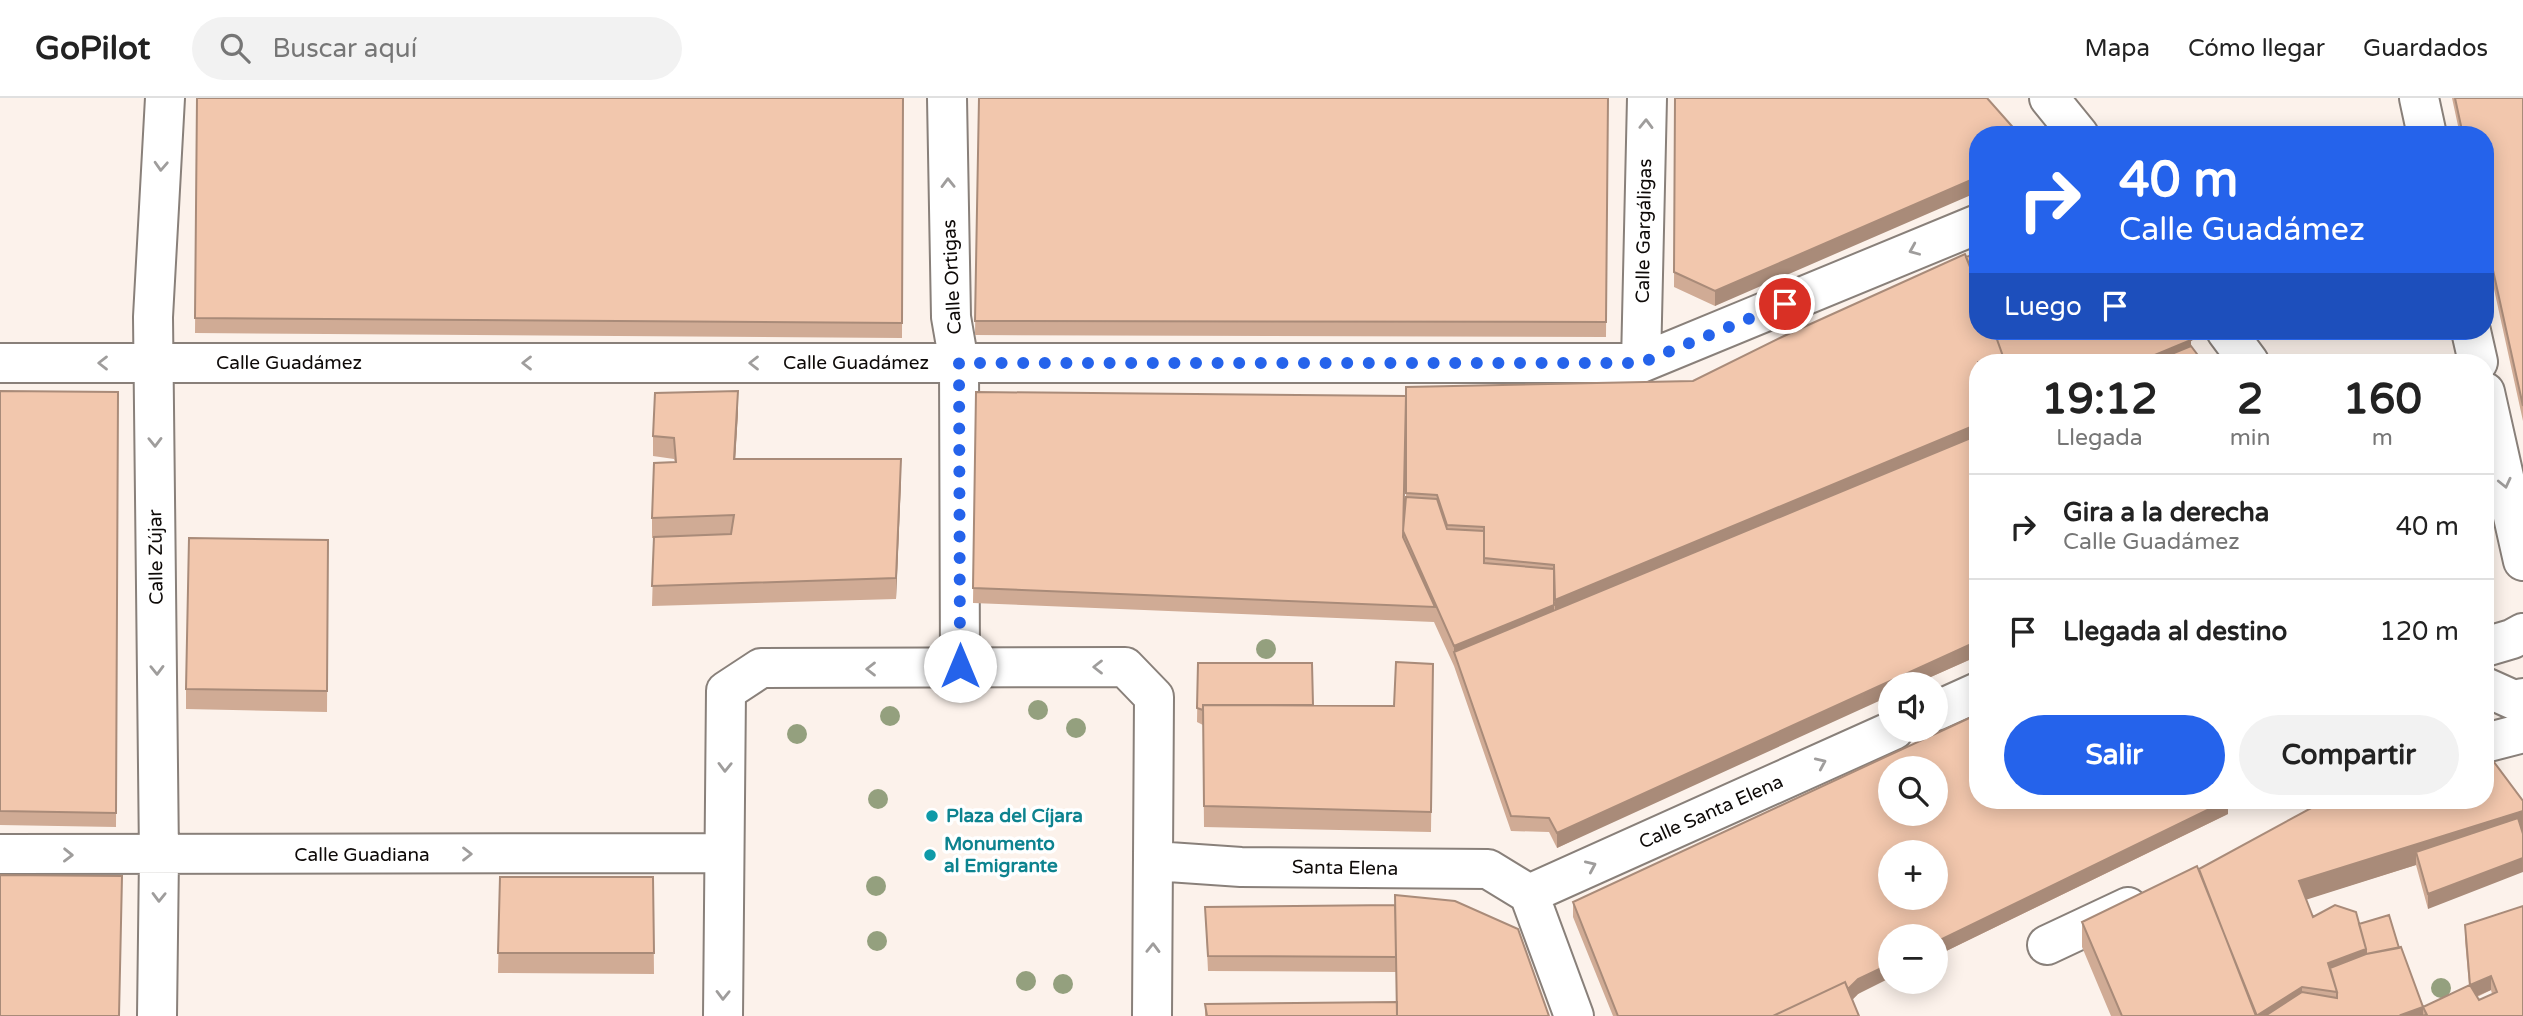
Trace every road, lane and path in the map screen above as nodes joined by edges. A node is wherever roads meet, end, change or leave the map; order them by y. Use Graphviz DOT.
graph roads {
  1 [pos="165,98"];
  2 [pos="947,98"];
  3 [pos="1647,98"];
  4 [pos="2049,98"];
  5 [pos="2419,98"];
  6 [pos="2072,126"];
  7 [pos="2425,126"];
  8 [pos="1969,228"];
  9 [pos="2232,340"];
  10 [pos="2243,354"];
  11 [pos="0,363"];
  12 [pos="154,363"];
  13 [pos="959,363"];
  14 [pos="1641,363"];
  15 [pos="2494,432"];
  16 [pos="2523,561"];
  17 [pos="2523,633"];
  18 [pos="2494,645"];
  19 [pos="960,666"];
  20 [pos="2494,691"];
  21 [pos="1969,696"];
  22 [pos="2523,698"];
  23 [pos="1948,706"];
  24 [pos="2523,733"];
  25 [pos="1878,737"];
  26 [pos="2494,741"];
  27 [pos="724,853"];
  28 [pos="0,854"];
  29 [pos="159,856"];
  30 [pos="1154,861"];
  31 [pos="2161,891"];
  32 [pos="1529,894"];
  33 [pos="2048,945"];
  34 [pos="157,1016"];
  35 [pos="723,1016"];
  36 [pos="1152,1016"];
  37 [pos="1574,1016"];
  1 -- 12 [label="street, Calle Zújar, one-way"];
  13 -- 2 [label="street, Calle Ortigas, one-way"];
  14 -- 3 [label="street, Calle Gargáligas, one-way"];
  4 -- 6 [label="street"];
  5 -- 7 [label="street"];
  8 -- 14 [label="street, Calle Guadámez, one-way"];
  9 -- 10 [label="street"];
  12 -- 11 [label="street, Calle Guadámez, one-way"];
  13 -- 12 [label="street, Calle Guadámez, one-way"];
  12 -- 29 [label="street, Calle Zújar, one-way"];
  13 -- 14 [label="street, Calle Guadámez"];
  13 -- 19 [label="street, Calle Ortigas"];
  15 -- 16 [label="street, one-way"];
  17 -- 18 [label="street"];
  19 -- 27 [label="street, one-way"];
  30 -- 19 [label="street, one-way"];
  20 -- 22 [label="street"];
  21 -- 23 [label="street"];
  24 -- 26 [label="street"];
  32 -- 25 [label="street, Calle Santa Elena, one-way"];
  29 -- 27 [label="street, Calle Guadiana, one-way"];
  27 -- 35 [label="street, one-way"];
  28 -- 29 [label="street, Calle Guadiana, one-way"];
  29 -- 34 [label="street, Calle Zújar, one-way"];
  30 -- 32 [label="street, Santa Elena"];
  36 -- 30 [label="street, one-way"];
  31 -- 33 [label="street"];
  32 -- 37 [label="street"];
}
